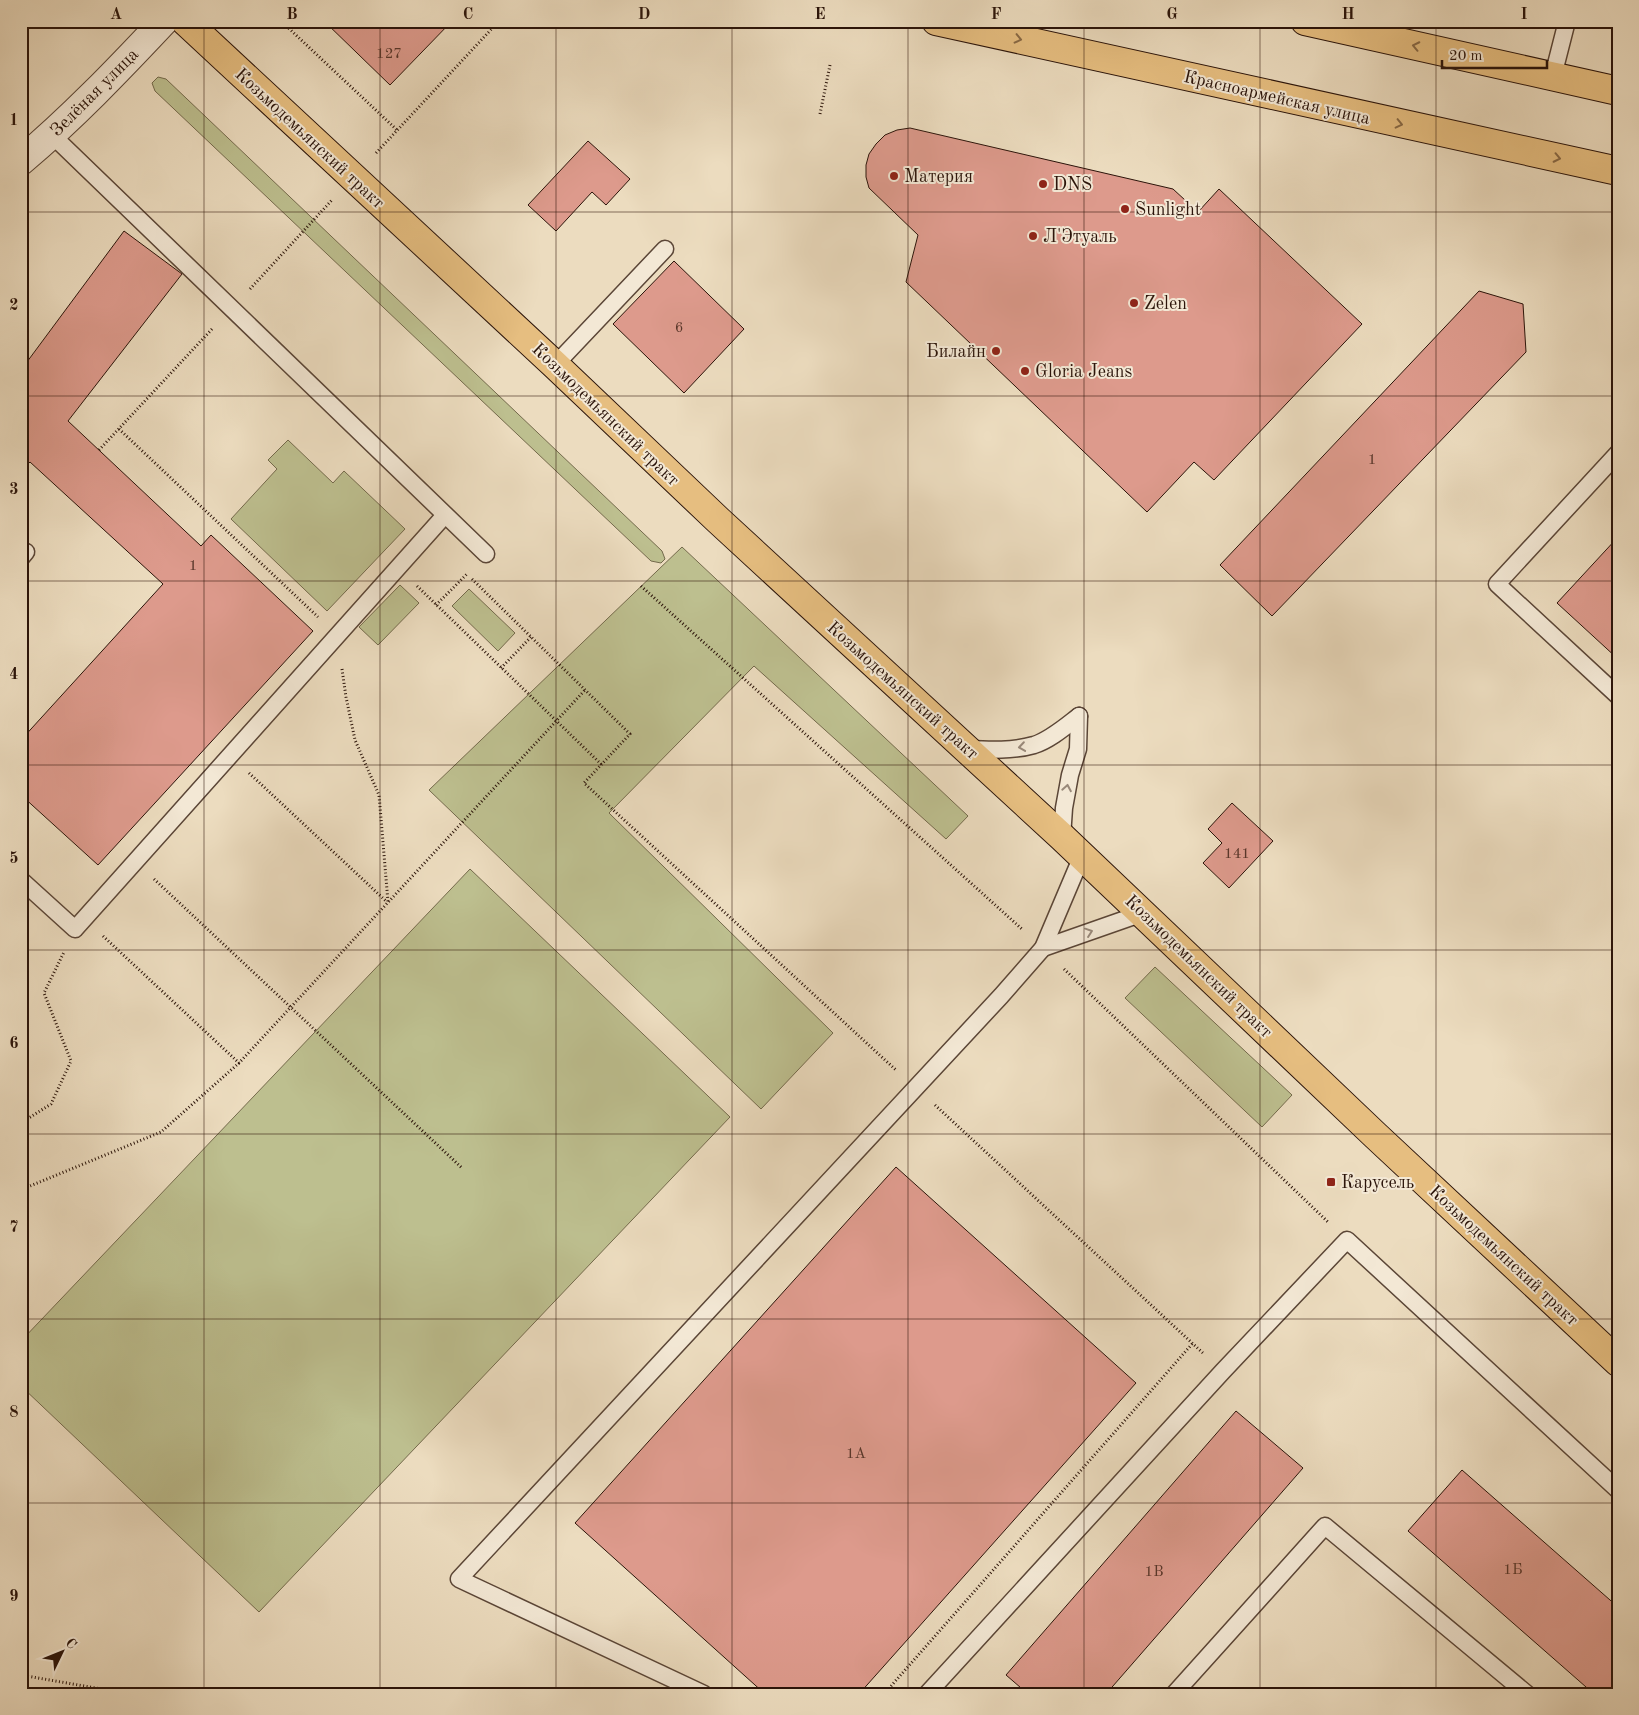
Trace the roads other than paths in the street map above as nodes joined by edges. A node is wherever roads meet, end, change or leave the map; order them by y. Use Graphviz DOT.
graph roads {
  1 [pos="164,21"];
  2 [pos="185,21"];
  3 [pos="936,21"];
  4 [pos="1305,21"];
  5 [pos="1567,21"];
  6 [pos="1553,76"];
  7 [pos="1618,91"];
  8 [pos="52,135"];
  9 [pos="21,161"];
  10 [pos="1618,171"];
  11 [pos="665,249"];
  12 [pos="555,365"];
  13 [pos="1618,453"];
  14 [pos="446,515"];
  15 [pos="486,554"];
  16 [pos="1618,696"];
  17 [pos="968,749"];
  18 [pos="1062,837"];
  19 [pos="1082,856"];
  20 [pos="21,880"];
  21 [pos="1144,913"];
  22 [pos="1043,948"];
  23 [pos="1618,1362"];
  24 [pos="1618,1490"];
  25 [pos="704,1694"];
  26 [pos="927,1694"];
  27 [pos="1174,1694"];
  28 [pos="1527,1694"];
  1 -- 8 [label="street, Зелёная улица"];
  2 -- 12 [label="main road, Козьмодемьянский тракт"];
  3 -- 10 [label="main road, Красноармейская улица, one-way"];
  6 -- 4 [label="main road, one-way"];
  5 -- 6 [label="lane"];
  6 -- 7 [label="main road"];
  8 -- 9 [label="street, Зелёная улица"];
  8 -- 14 [label="lane"];
  11 -- 12 [label="lane"];
  12 -- 17 [label="main road, Козьмодемьянский тракт"];
  13 -- 16 [label="lane"];
  14 -- 15 [label="lane"];
  14 -- 20 [label="lane"];
  17 -- 18 [label="main road, Козьмодемьянский тракт"];
  18 -- 17 [label="lane, one-way"];
  18 -- 19 [label="main road, Козьмодемьянский тракт"];
  19 -- 21 [label="main road, Козьмодемьянский тракт"];
  19 -- 22 [label="lane"];
  22 -- 21 [label="lane, one-way"];
  21 -- 23 [label="main road, Козьмодемьянский тракт"];
  22 -- 25 [label="lane"];
  24 -- 26 [label="lane"];
  27 -- 28 [label="lane"];
}
